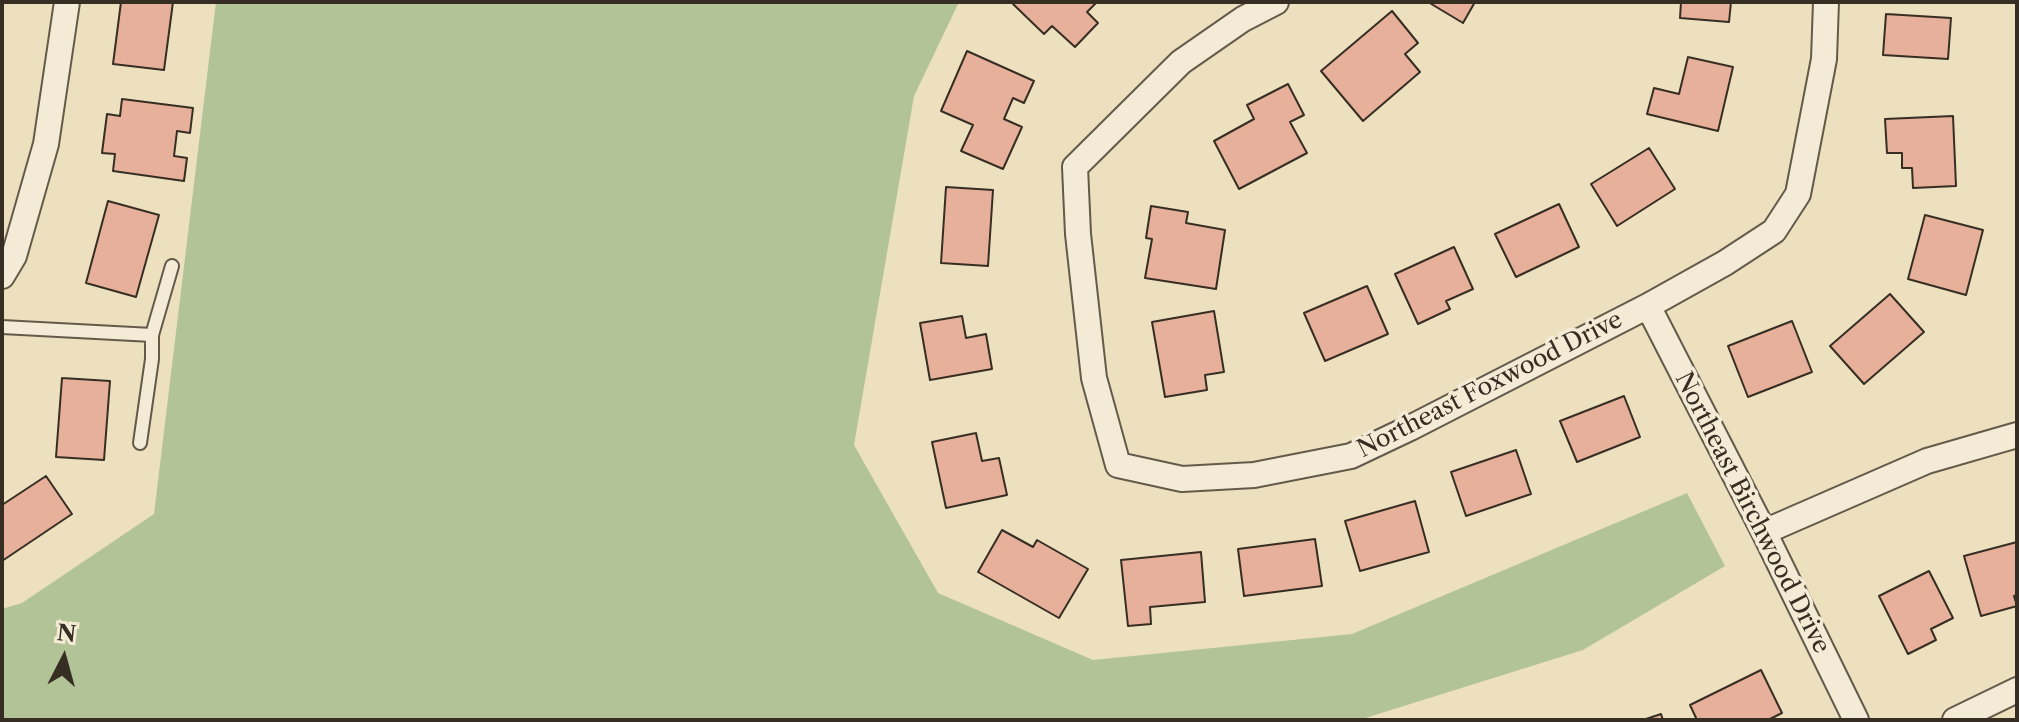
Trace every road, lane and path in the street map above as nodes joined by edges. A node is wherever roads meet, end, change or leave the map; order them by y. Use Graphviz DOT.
graph roads {
  1 [pos="67,2"];
  2 [pos="1276,2"];
  3 [pos="1826,2"];
  4 [pos="172,266"];
  5 [pos="2,276"];
  6 [pos="1648,306"];
  7 [pos="2,327"];
  8 [pos="152,335"];
  9 [pos="2017,435"];
  10 [pos="140,443"];
  11 [pos="1764,532"];
  12 [pos="2017,690"];
  13 [pos="1856,720"];
  14 [pos="1955,720"];
  1 -- 5 [label="street"];
  2 -- 6 [label="street, Northeast Foxwood Drive"];
  3 -- 6 [label="street, Northeast Foxwood Drive"];
  4 -- 8 [label="lane"];
  6 -- 11 [label="street, Northeast Birchwood Drive"];
  7 -- 8 [label="lane"];
  8 -- 10 [label="lane"];
  9 -- 11 [label="street"];
  11 -- 13 [label="street, Northeast Birchwood Drive"];
  12 -- 14 [label="street"];
}
